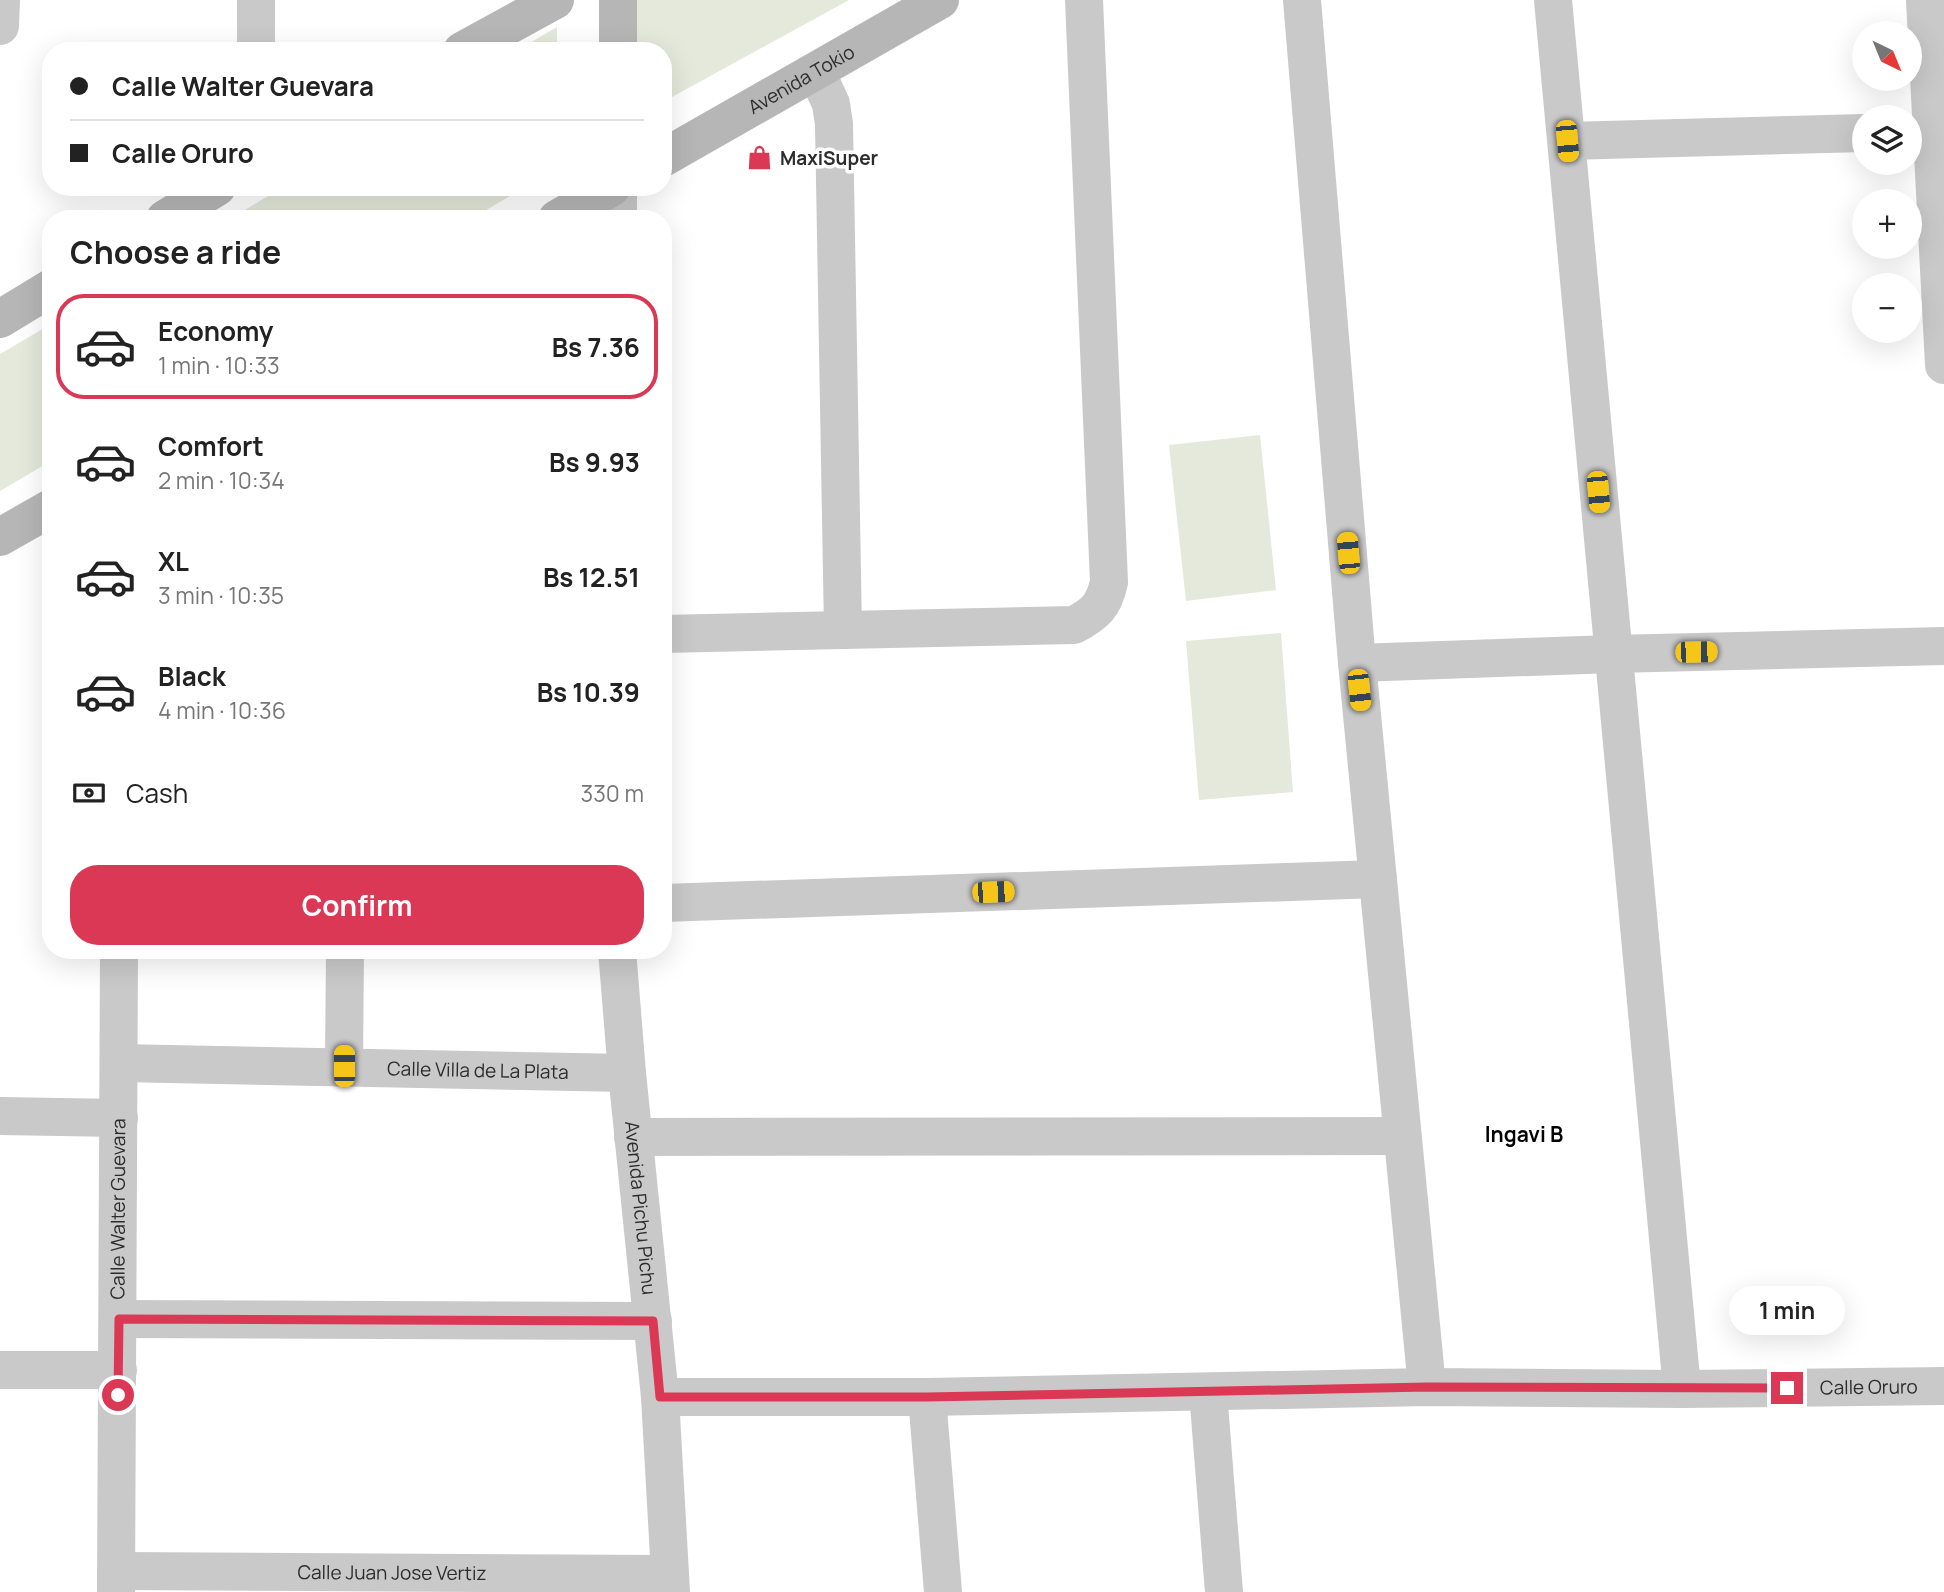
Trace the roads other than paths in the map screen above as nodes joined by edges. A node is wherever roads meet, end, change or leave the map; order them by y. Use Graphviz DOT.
graph roads {
  1 [pos="1,0"];
  2 [pos="256,0"];
  3 [pos="555,0"];
  4 [pos="618,0"];
  5 [pos="940,0"];
  6 [pos="1084,0"];
  7 [pos="1302,0"];
  8 [pos="1553,0"];
  9 [pos="1925,0"];
  10 [pos="0,26"];
  11 [pos="256,42"];
  12 [pos="478,42"];
  13 [pos="618,42"];
  14 [pos="816,71"];
  15 [pos="1922,105"];
  16 [pos="1852,133"];
  17 [pos="1567,141"];
  18 [pos="1922,142"];
  19 [pos="672,153"];
  20 [pos="202,196"];
  21 [pos="597,196"];
  22 [pos="180,210"];
  23 [pos="572,210"];
  24 [pos="42,293"];
  25 [pos="0,319"];
  26 [pos="1944,365"];
  27 [pos="42,513"];
  28 [pos="0,537"];
  29 [pos="843,630"];
  30 [pos="672,634"];
  31 [pos="1944,646"];
  32 [pos="1613,654"];
  33 [pos="1357,663"];
  34 [pos="1378,879"];
  35 [pos="672,903"];
  36 [pos="120,959"];
  37 [pos="345,959"];
  38 [pos="618,959"];
  39 [pos="119,1063"];
  40 [pos="344,1066"];
  41 [pos="627,1073"];
  42 [pos="0,1116"];
  43 [pos="119,1118"];
  44 [pos="1401,1136"];
  45 [pos="633,1137"];
  46 [pos="119,1319"];
  47 [pos="653,1321"];
  48 [pos="0,1370"];
  49 [pos="118,1370"];
  50 [pos="1944,1386"];
  51 [pos="1427,1387"];
  52 [pos="1682,1389"];
  53 [pos="1208,1392"];
  54 [pos="660,1397"];
  55 [pos="927,1397"];
  56 [pos="116,1582"];
  57 [pos="670,1583"];
  58 [pos="943,1592"];
  59 [pos="1224,1592"];
  1 -- 10 [label="street"];
  2 -- 11 [label="street"];
  3 -- 12 [label="street"];
  4 -- 13 [label="street"];
  5 -- 14 [label="street, Avenida Tokio"];
  6 -- 29 [label="street"];
  7 -- 33 [label="street"];
  8 -- 17 [label="street"];
  9 -- 15 [label="street"];
  14 -- 19 [label="street, Avenida Tokio"];
  14 -- 29 [label="street"];
  16 -- 17 [label="street"];
  17 -- 32 [label="street"];
  18 -- 26 [label="street"];
  20 -- 22 [label="street"];
  21 -- 23 [label="street"];
  24 -- 25 [label="street"];
  27 -- 28 [label="street"];
  29 -- 30 [label="street"];
  31 -- 32 [label="street"];
  32 -- 33 [label="street"];
  32 -- 52 [label="street"];
  33 -- 34 [label="street"];
  34 -- 35 [label="street"];
  34 -- 44 [label="street"];
  36 -- 39 [label="street, Calle Walter Guevara"];
  37 -- 40 [label="street"];
  38 -- 41 [label="street, Avenida Pichu Pichu"];
  39 -- 40 [label="street, Calle Villa de La Plata"];
  39 -- 43 [label="street, Calle Walter Guevara"];
  40 -- 41 [label="street, Calle Villa de La Plata"];
  41 -- 45 [label="street, Avenida Pichu Pichu"];
  42 -- 43 [label="street"];
  43 -- 46 [label="street, Calle Walter Guevara"];
  44 -- 45 [label="street"];
  44 -- 51 [label="street"];
  45 -- 47 [label="street, Avenida Pichu Pichu"];
  46 -- 47 [label="street"];
  46 -- 49 [label="street, Calle Walter Guevara"];
  47 -- 54 [label="street, Avenida Pichu Pichu"];
  48 -- 49 [label="street"];
  49 -- 56 [label="street, Calle Walter Guevara"];
  50 -- 52 [label="street, Calle Oruro"];
  51 -- 52 [label="street, Calle Oruro"];
  51 -- 53 [label="street, Calle Oruro"];
  53 -- 55 [label="street, Calle Oruro"];
  53 -- 59 [label="street"];
  54 -- 55 [label="street, Calle Oruro"];
  54 -- 57 [label="street, Avenida Pichu Pichu"];
  55 -- 58 [label="street"];
  56 -- 57 [label="street, Calle Juan Jose Vertiz"];
}
